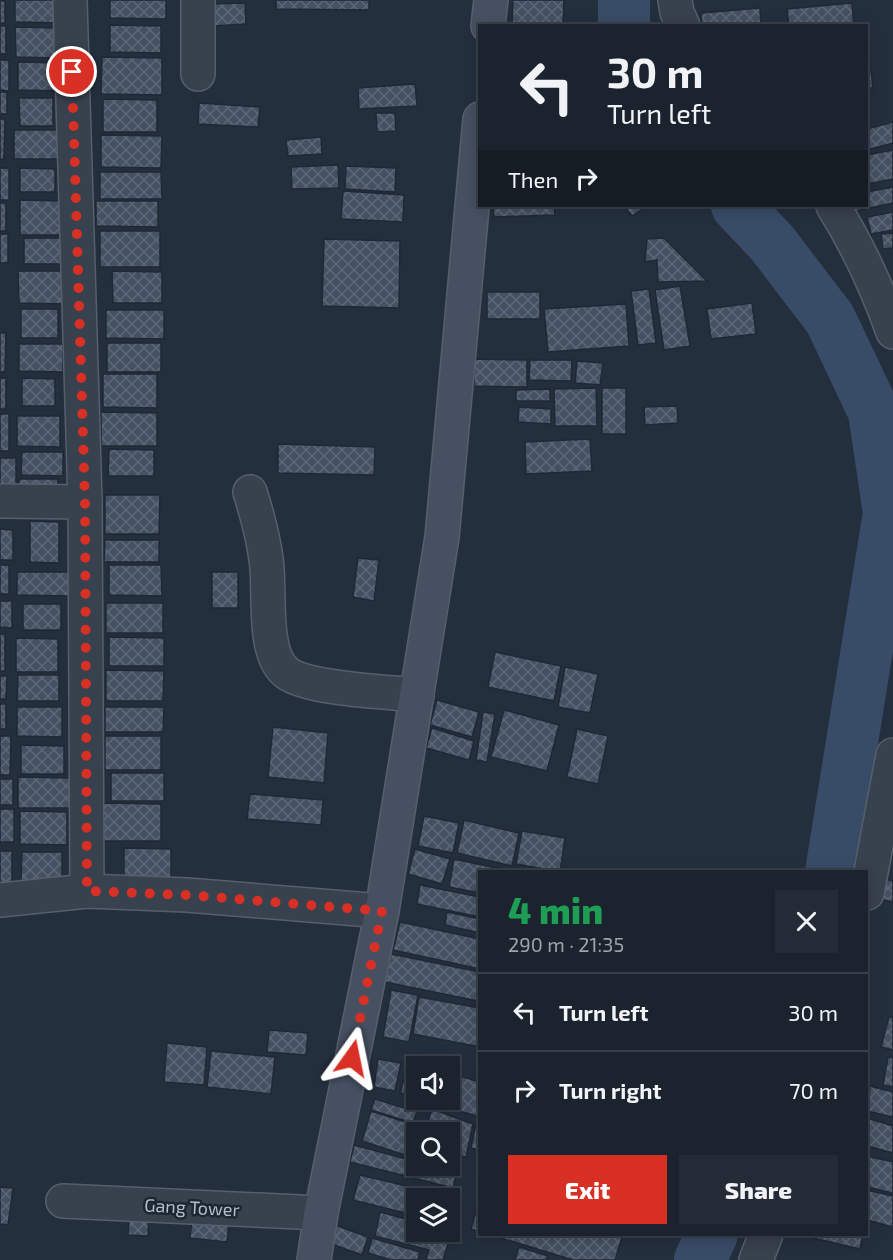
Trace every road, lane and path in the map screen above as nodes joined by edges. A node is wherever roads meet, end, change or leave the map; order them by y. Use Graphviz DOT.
graph roads {
  1 [pos="70,0"];
  2 [pos="198,0"];
  3 [pos="491,0"];
  4 [pos="675,0"];
  5 [pos="488,24"];
  6 [pos="682,24"];
  7 [pos="198,74"];
  8 [pos="478,141"];
  9 [pos="834,207"];
  10 [pos="893,332"];
  11 [pos="250,492"];
  12 [pos="0,501"];
  13 [pos="85,502"];
  14 [pos="417,695"];
  15 [pos="893,755"];
  16 [pos="884,843"];
  17 [pos="868,890"];
  18 [pos="87,891"];
  19 [pos="0,900"];
  20 [pos="382,911"];
  21 [pos="63,1201"];
  22 [pos="321,1213"];
  23 [pos="765,1236"];
  24 [pos="314,1260"];
  25 [pos="756,1260"];
  1 -- 13 [label="street"];
  2 -- 7 [label="street"];
  3 -- 5 [label="street"];
  4 -- 6 [label="street"];
  8 -- 14 [label="street"];
  9 -- 10 [label="street"];
  11 -- 14 [label="street"];
  12 -- 13 [label="street"];
  13 -- 18 [label="street"];
  14 -- 20 [label="street"];
  15 -- 16 [label="street"];
  16 -- 17 [label="street"];
  18 -- 19 [label="street"];
  18 -- 20 [label="street"];
  20 -- 22 [label="street"];
  21 -- 22 [label="street, Gang Tower"];
  22 -- 24 [label="street"];
  23 -- 25 [label="street"];
}
